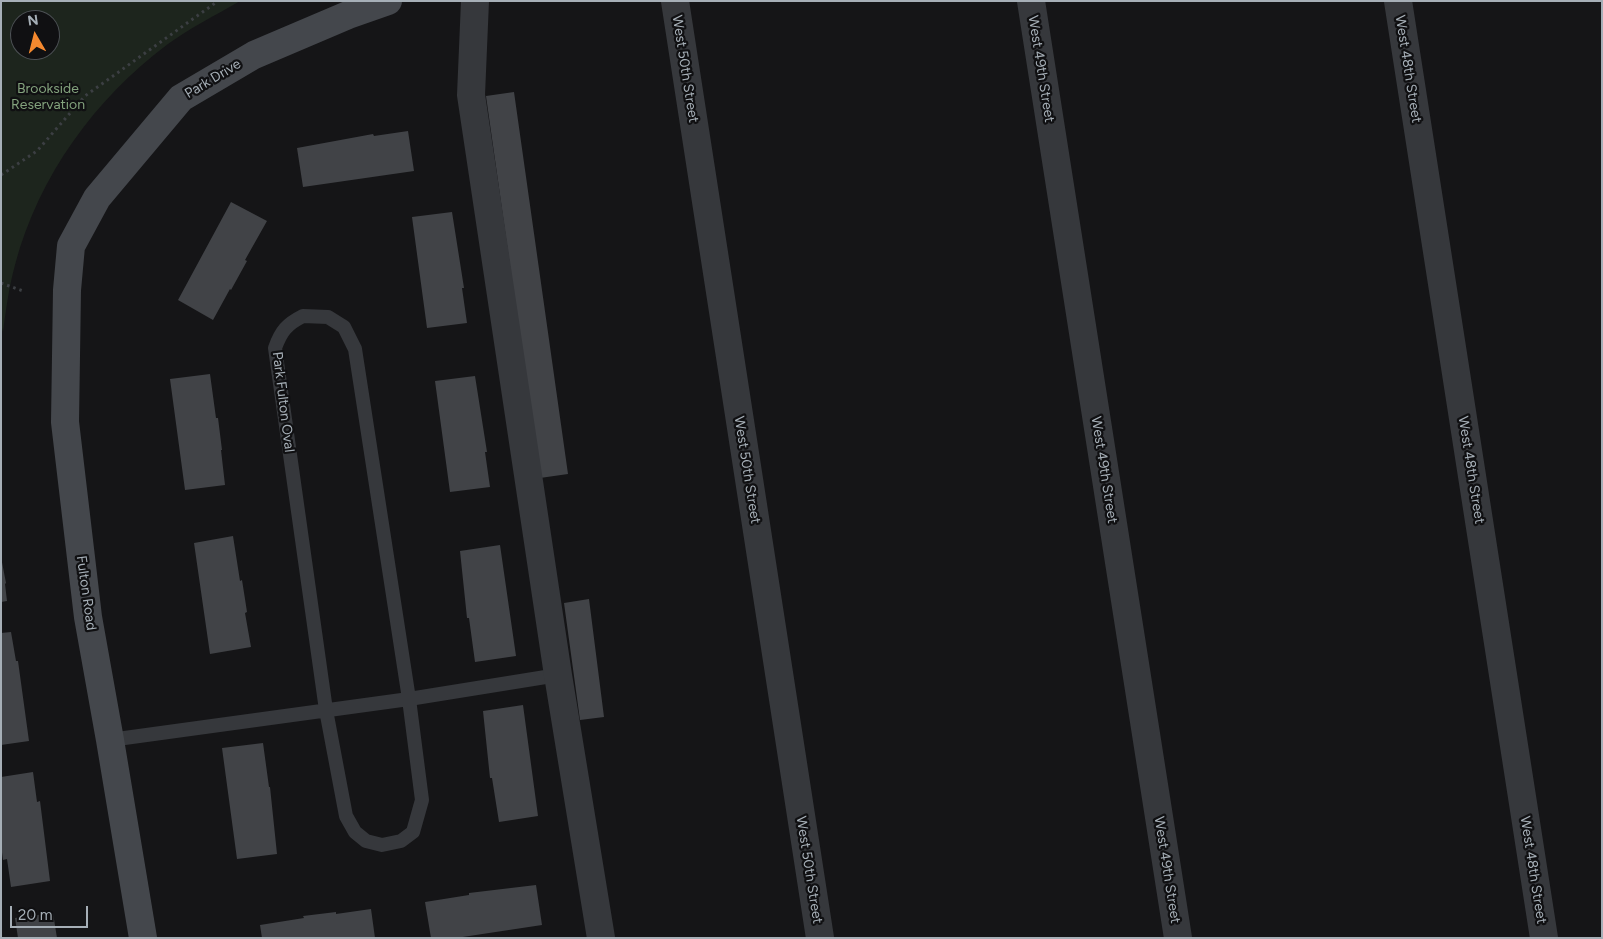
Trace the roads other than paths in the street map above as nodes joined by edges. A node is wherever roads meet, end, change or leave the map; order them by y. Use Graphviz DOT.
graph roads {
  1 [pos="388,1"];
  2 [pos="475,1"];
  3 [pos="675,1"];
  4 [pos="1031,1"];
  5 [pos="1398,1"];
  6 [pos="71,246"];
  7 [pos="558,675"];
  8 [pos="409,699"];
  9 [pos="326,710"];
  10 [pos="110,740"];
  11 [pos="143,938"];
  12 [pos="601,938"];
  13 [pos="820,938"];
  14 [pos="1178,938"];
  15 [pos="1544,938"];
  1 -- 6 [label="main road, Park Drive"];
  2 -- 7 [label="street"];
  3 -- 13 [label="street, West 50th Street"];
  4 -- 14 [label="street, West 49th Street"];
  5 -- 15 [label="street, West 48th Street"];
  6 -- 10 [label="main road, Fulton Road"];
  7 -- 8 [label="lane"];
  7 -- 12 [label="street"];
  8 -- 9 [label="lane"];
  8 -- 9 [label="lane, Park Fulton Oval"];
  8 -- 9 [label="lane, Park Fulton Oval"];
  9 -- 10 [label="lane"];
  10 -- 11 [label="main road, Fulton Road"];
}
